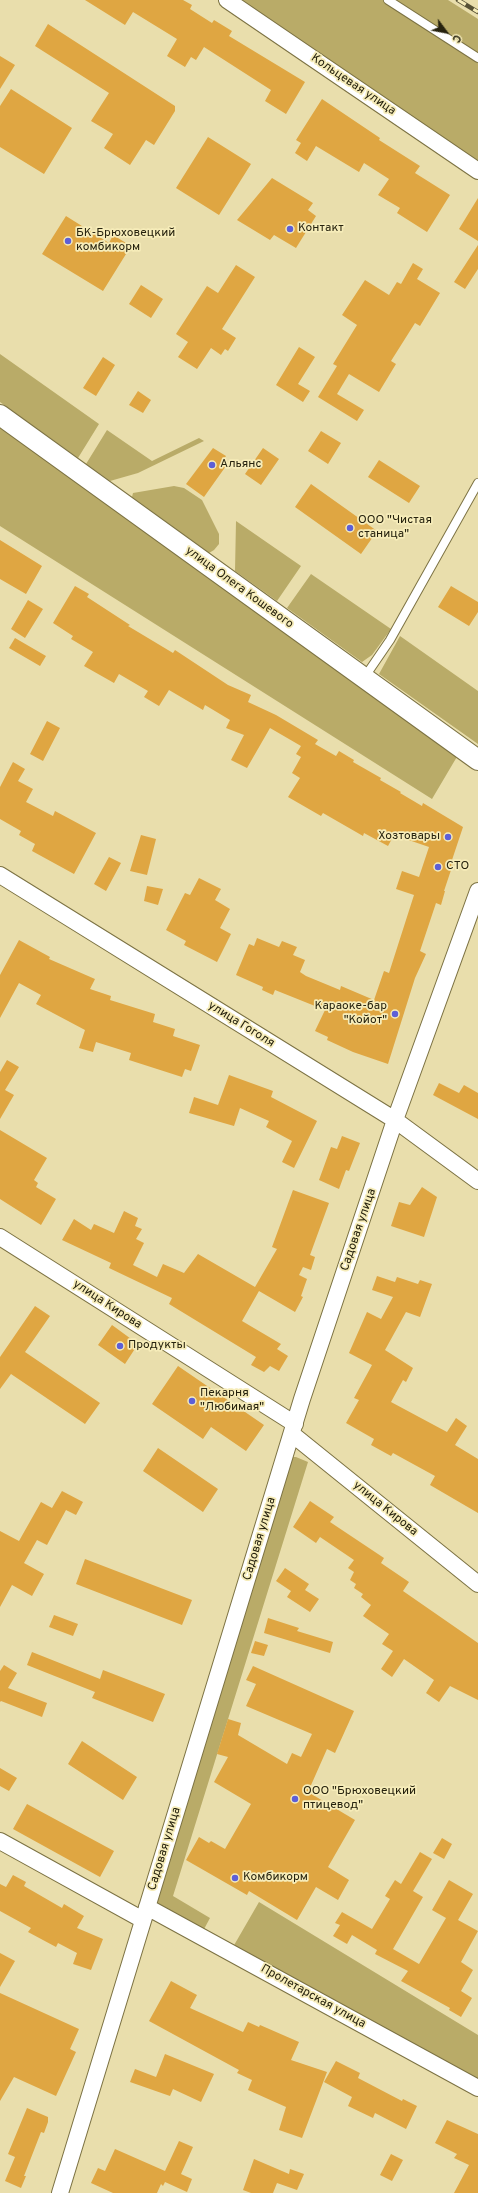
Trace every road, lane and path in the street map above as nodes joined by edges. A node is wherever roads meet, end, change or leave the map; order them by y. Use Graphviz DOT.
graph roads {
  1 [pos="227,0"];
  2 [pos="388,0"];
  3 [pos="478,58"];
  4 [pos="478,171"];
  5 [pos="0,416"];
  6 [pos="478,482"];
  7 [pos="364,678"];
  8 [pos="478,760"];
  9 [pos="0,875"];
  10 [pos="478,891"];
  11 [pos="395,1120"];
  12 [pos="478,1181"];
  13 [pos="0,1237"];
  14 [pos="293,1429"];
  15 [pos="478,1584"];
  16 [pos="0,1841"];
  17 [pos="145,1913"];
  18 [pos="478,2088"];
  19 [pos="60,2193"];
  1 -- 4 [label="street, Кольцевая улица"];
  2 -- 3 [label="lane"];
  5 -- 7 [label="street, улица Олега Кошевого"];
  6 -- 7 [label="lane"];
  7 -- 8 [label="street, улица Олега Кошевого"];
  9 -- 11 [label="street, улица Гоголя"];
  10 -- 11 [label="street, Садовая улица"];
  11 -- 12 [label="street, улица Гоголя"];
  11 -- 14 [label="street, Садовая улица"];
  13 -- 14 [label="street, улица Кирова"];
  14 -- 15 [label="street, улица Кирова"];
  14 -- 17 [label="street, Садовая улица"];
  16 -- 17 [label="street, Пролетарская улица"];
  17 -- 18 [label="street, Пролетарская улица"];
  17 -- 19 [label="street, Садовая улица"];
}
